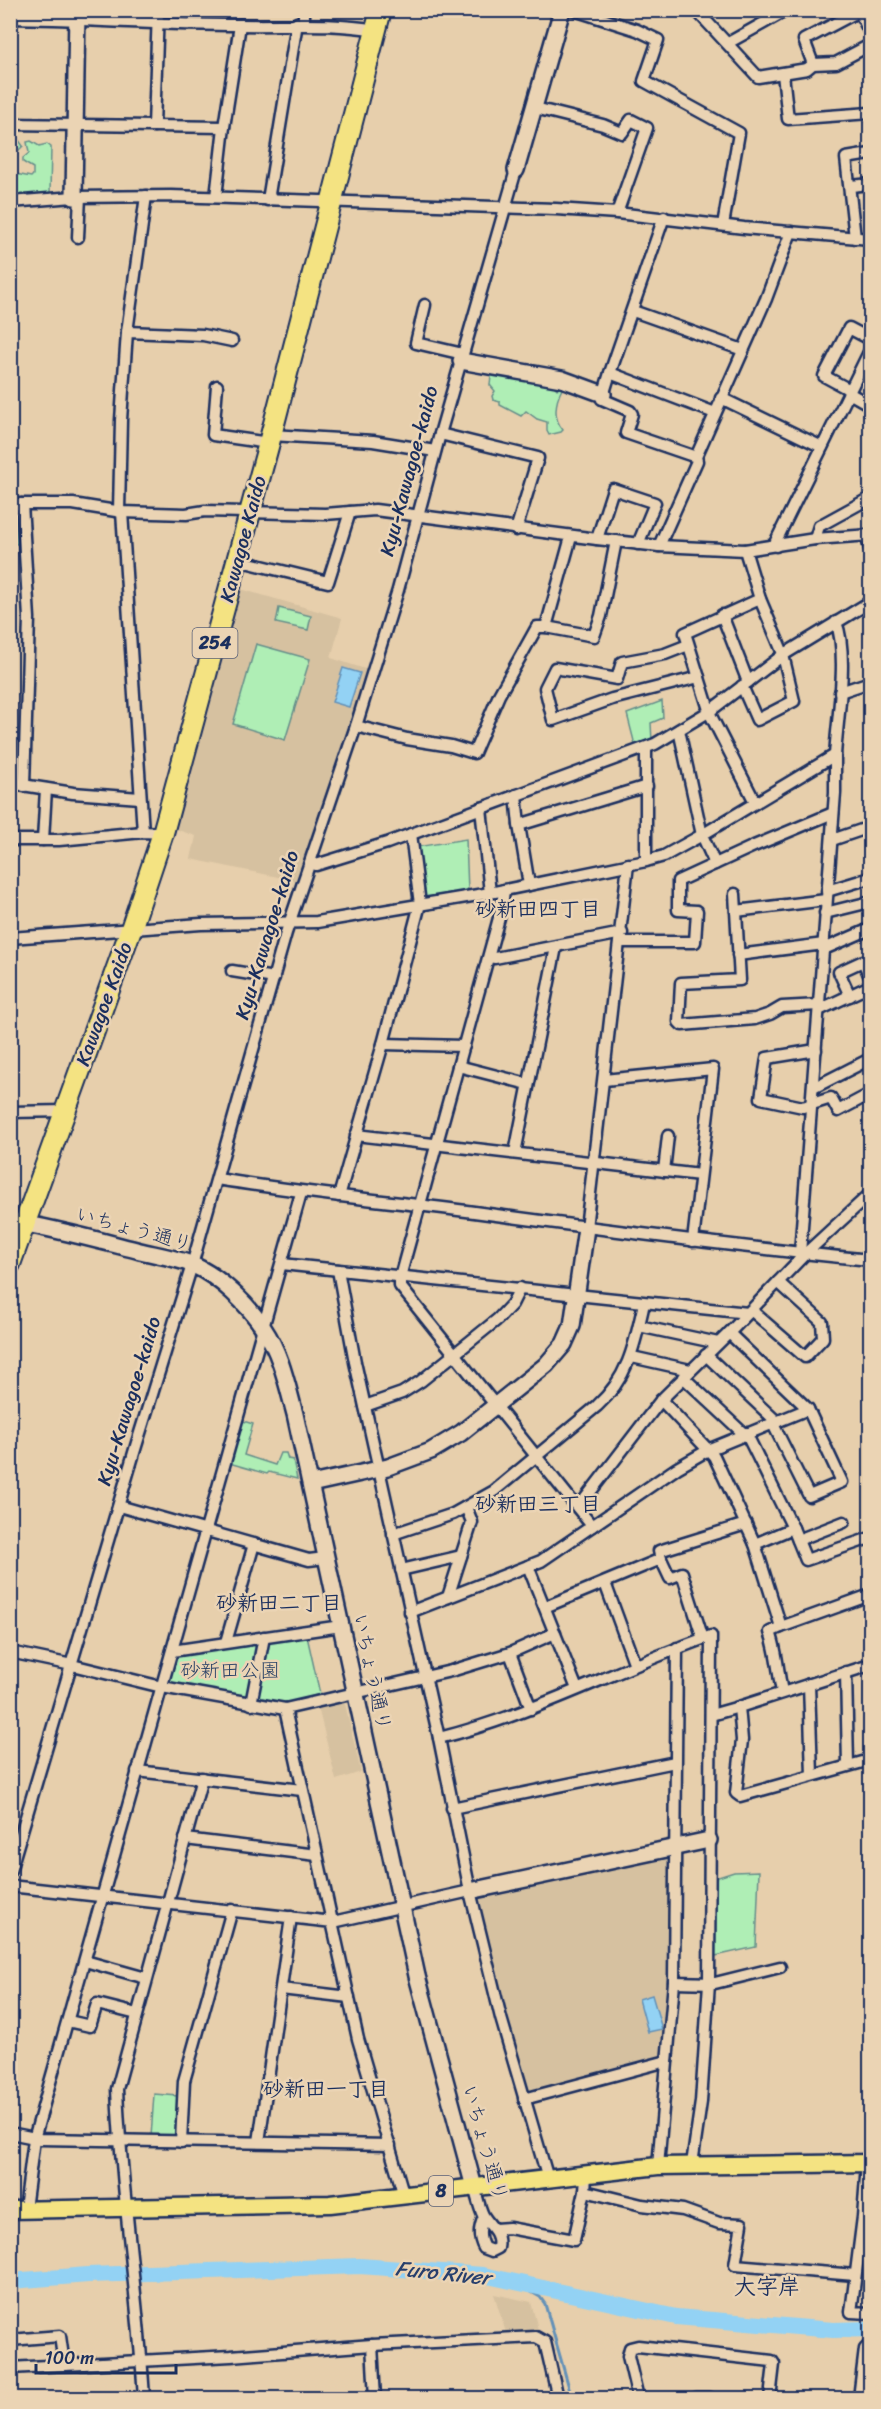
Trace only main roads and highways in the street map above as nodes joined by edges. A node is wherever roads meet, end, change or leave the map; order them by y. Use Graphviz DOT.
graph roads {
  1 [pos="381,10"];
  2 [pos="18,1223"];
  3 [pos="10,1264"];
  4 [pos="869,2163"];
  5 [pos="18,2210"];
  1 -- 2 [label="highway, Kawagoe Kaido / 254"];
  2 -- 3 [label="highway, Kawagoe Kaido / 254"];
  4 -- 5 [label="main road, 8"];
}
